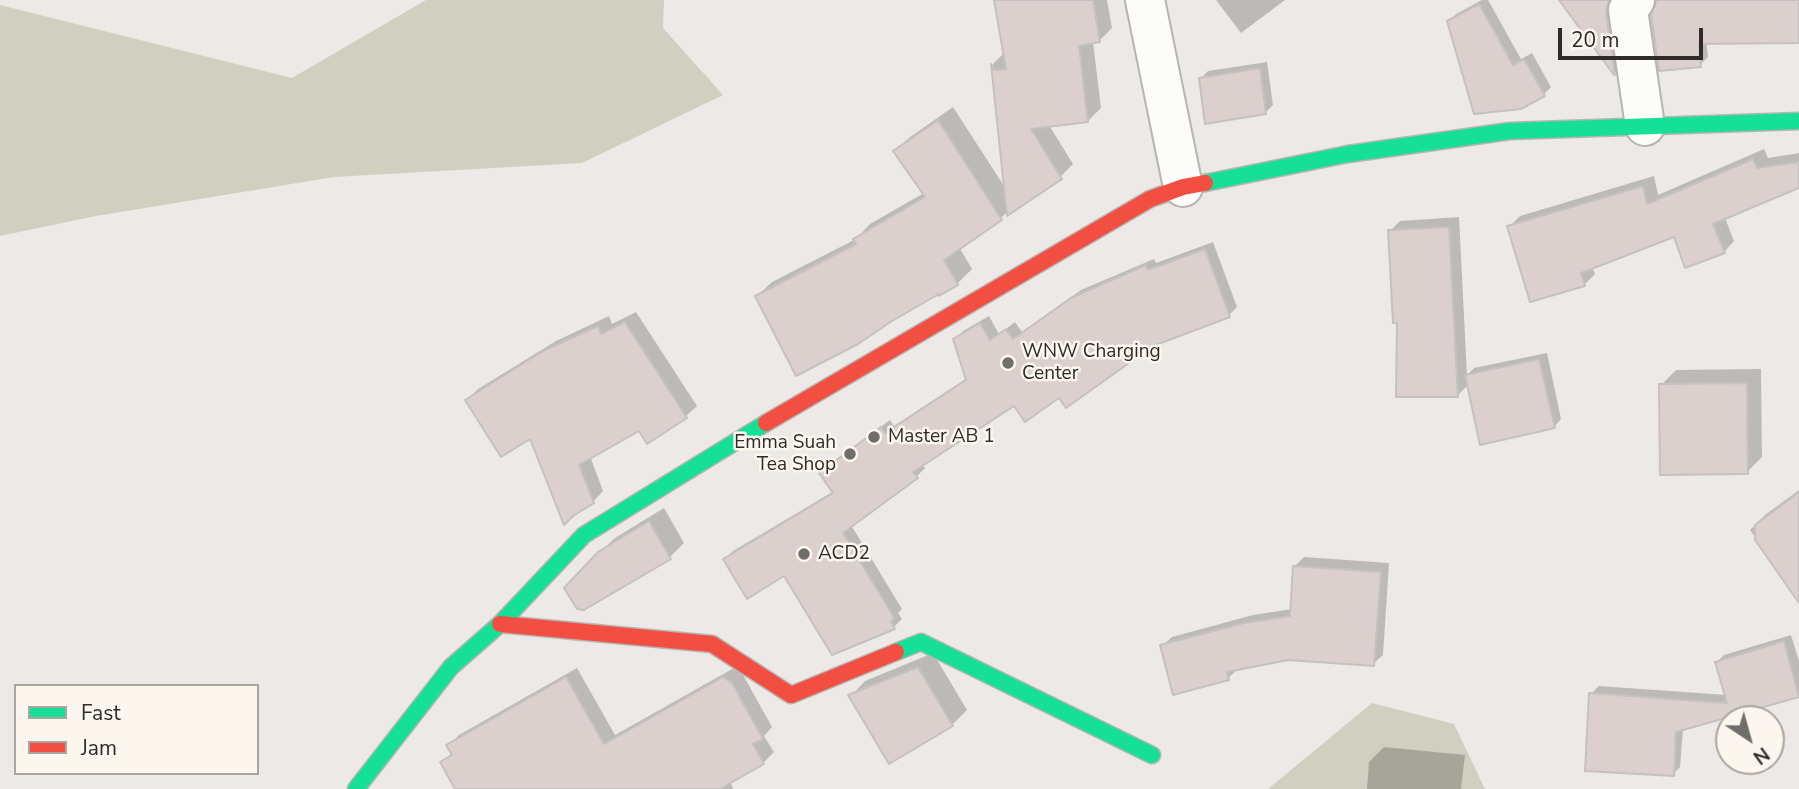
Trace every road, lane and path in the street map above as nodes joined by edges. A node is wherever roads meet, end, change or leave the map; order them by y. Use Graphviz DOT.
graph roads {
  1 [pos="1145,0"];
  2 [pos="1635,0"];
  3 [pos="1799,121"];
  4 [pos="1645,125"];
  5 [pos="1183,187"];
  6 [pos="499,624"];
  7 [pos="1152,755"];
  8 [pos="356,789"];
  1 -- 5 [label="street"];
  2 -- 4 [label="street"];
  3 -- 4 [label="street"];
  4 -- 5 [label="street"];
  5 -- 6 [label="street"];
  6 -- 7 [label="street"];
  6 -- 8 [label="street"];
}
